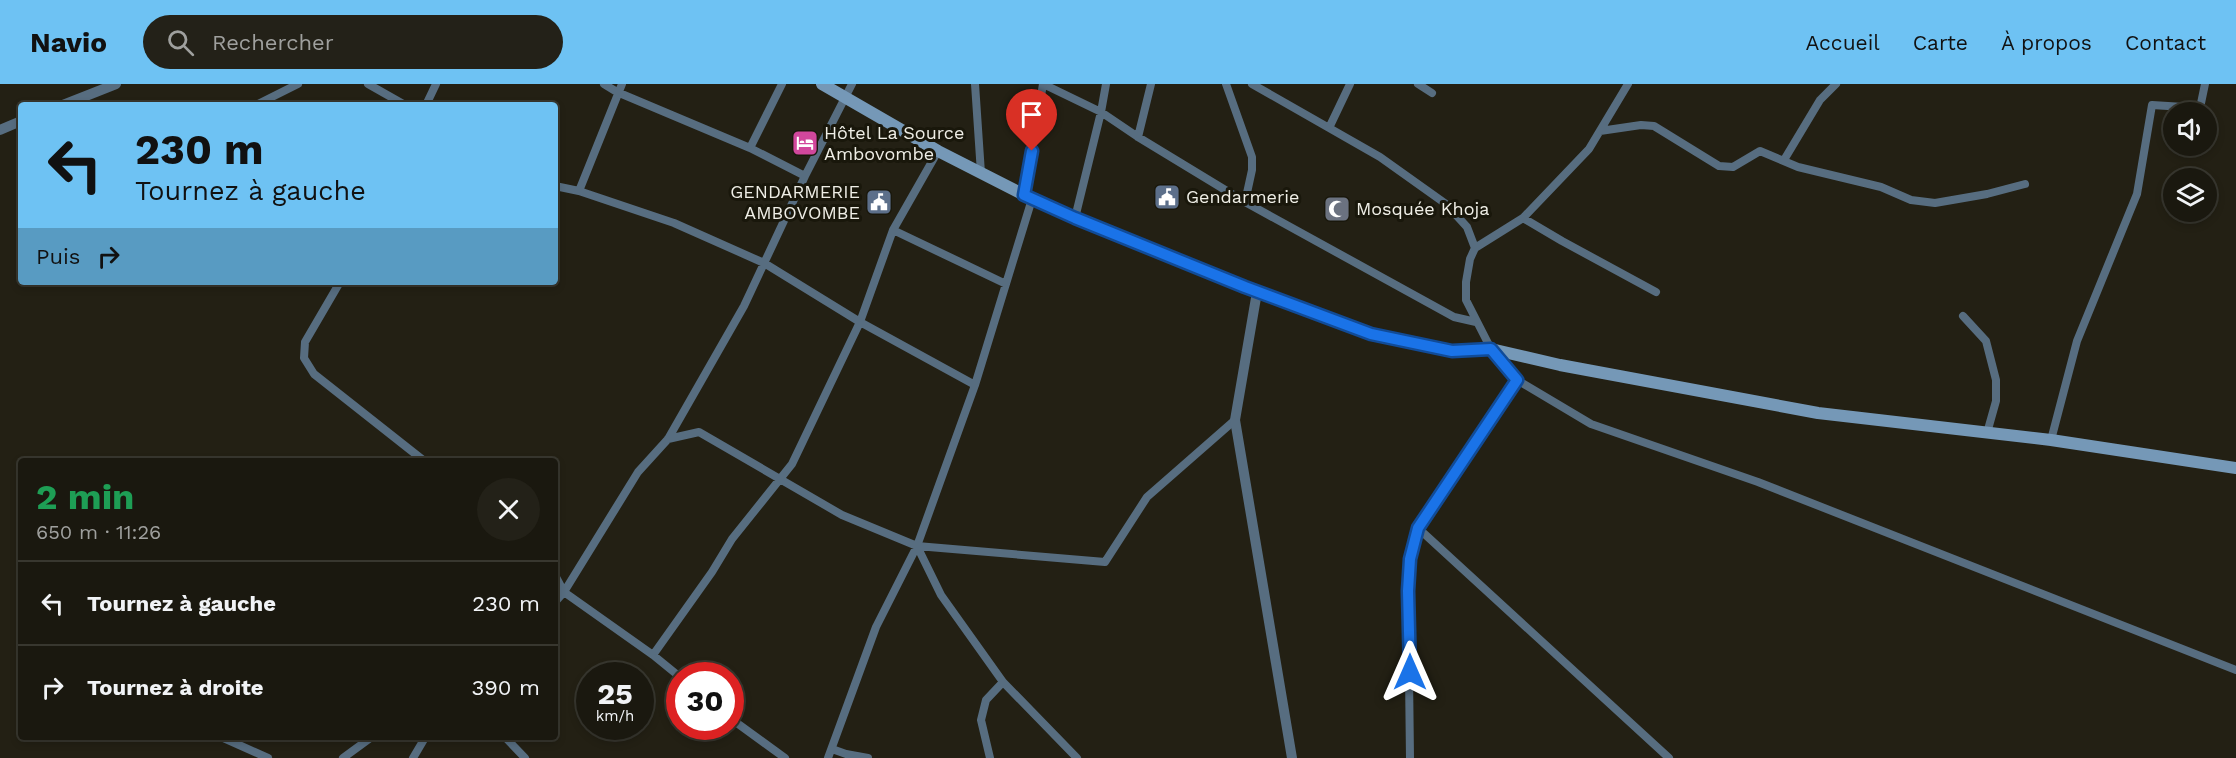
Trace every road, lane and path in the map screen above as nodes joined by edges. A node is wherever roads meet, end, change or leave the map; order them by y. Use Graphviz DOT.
graph roads {
  1 [pos="116,84"];
  2 [pos="298,84"];
  3 [pos="368,84"];
  4 [pos="436,84"];
  5 [pos="604,84"];
  6 [pos="782,84"];
  7 [pos="822,84"];
  8 [pos="852,84"];
  9 [pos="975,84"];
  10 [pos="1043,84"];
  11 [pos="1106,84"];
  12 [pos="1151,84"];
  13 [pos="1226,84"];
  14 [pos="1252,84"];
  15 [pos="1350,84"];
  16 [pos="1418,84"];
  17 [pos="1628,84"];
  18 [pos="1836,84"];
  19 [pos="2205,84"];
  20 [pos="620,88"];
  21 [pos="1432,93"];
  22 [pos="845,96"];
  23 [pos="71,102"];
  24 [pos="262,102"];
  25 [pos="400,102"];
  26 [pos="427,102"];
  27 [pos="1101,112"];
  28 [pos="18,122"];
  29 [pos="1329,128"];
  30 [pos="0,130"];
  31 [pos="1600,131"];
  32 [pos="1138,137"];
  33 [pos="750,148"];
  34 [pos="938,151"];
  35 [pos="1784,160"];
  36 [pos="981,173"];
  37 [pos="805,176"];
  38 [pos="2025,184"];
  39 [pos="558,187"];
  40 [pos="579,191"];
  41 [pos="1028,197"];
  42 [pos="1245,202"];
  43 [pos="1075,218"];
  44 [pos="1524,218"];
  45 [pos="892,230"];
  46 [pos="1475,248"];
  47 [pos="764,263"];
  48 [pos="1006,284"];
  49 [pos="338,285"];
  50 [pos="1257,292"];
  51 [pos="1656,292"];
  52 [pos="1963,316"];
  53 [pos="860,322"];
  54 [pos="1476,322"];
  55 [pos="1491,349"];
  56 [pos="1517,380"];
  57 [pos="975,385"];
  58 [pos="1235,420"];
  59 [pos="1987,433"];
  60 [pos="668,439"];
  61 [pos="2050,440"];
  62 [pos="420,458"];
  63 [pos="2236,468"];
  64 [pos="781,479"];
  65 [pos="1418,528"];
  66 [pos="917,546"];
  67 [pos="558,581"];
  68 [pos="564,592"];
  69 [pos="558,599"];
  70 [pos="653,655"];
  71 [pos="666,666"];
  72 [pos="2236,670"];
  73 [pos="1003,682"];
  74 [pos="744,728"];
  75 [pos="228,740"];
  76 [pos="368,740"];
  77 [pos="424,740"];
  78 [pos="508,740"];
  79 [pos="832,749"];
  80 [pos="268,758"];
  81 [pos="343,758"];
  82 [pos="413,758"];
  83 [pos="525,758"];
  84 [pos="785,758"];
  85 [pos="828,758"];
  86 [pos="868,758"];
  87 [pos="990,758"];
  88 [pos="1077,758"];
  89 [pos="1292,758"];
  90 [pos="1410,758"];
  91 [pos="1669,758"];
  1 -- 23 [label="street"];
  2 -- 24 [label="street"];
  3 -- 25 [label="street"];
  4 -- 26 [label="street"];
  5 -- 20 [label="street"];
  6 -- 33 [label="street"];
  7 -- 22 [label="main road"];
  8 -- 22 [label="street"];
  9 -- 36 [label="street"];
  10 -- 27 [label="street"];
  10 -- 41 [label="street"];
  11 -- 27 [label="street"];
  12 -- 32 [label="street"];
  13 -- 42 [label="street"];
  14 -- 29 [label="street"];
  15 -- 29 [label="street"];
  16 -- 21 [label="street"];
  17 -- 31 [label="street"];
  18 -- 35 [label="street"];
  19 -- 61 [label="street"];
  20 -- 33 [label="street"];
  20 -- 40 [label="street"];
  22 -- 34 [label="main road"];
  22 -- 37 [label="street"];
  27 -- 32 [label="street"];
  27 -- 43 [label="street"];
  28 -- 30 [label="street"];
  29 -- 46 [label="street"];
  31 -- 35 [label="street"];
  31 -- 44 [label="street"];
  32 -- 42 [label="street"];
  33 -- 37 [label="street"];
  34 -- 36 [label="main road"];
  34 -- 45 [label="street"];
  35 -- 38 [label="street"];
  36 -- 41 [label="main road"];
  37 -- 47 [label="street"];
  39 -- 40 [label="street"];
  40 -- 47 [label="street"];
  41 -- 43 [label="main road"];
  41 -- 48 [label="street"];
  42 -- 54 [label="street"];
  43 -- 50 [label="main road"];
  44 -- 46 [label="street"];
  44 -- 51 [label="street"];
  45 -- 48 [label="street"];
  45 -- 53 [label="street"];
  46 -- 54 [label="street"];
  47 -- 53 [label="street"];
  47 -- 60 [label="street"];
  48 -- 57 [label="street"];
  49 -- 62 [label="street"];
  50 -- 55 [label="main road"];
  50 -- 58 [label="street"];
  52 -- 59 [label="street"];
  53 -- 57 [label="street"];
  53 -- 64 [label="street"];
  54 -- 55 [label="street"];
  55 -- 56 [label="street"];
  55 -- 59 [label="main road"];
  56 -- 65 [label="street"];
  56 -- 72 [label="street"];
  57 -- 66 [label="street"];
  58 -- 66 [label="street"];
  58 -- 89 [label="street"];
  59 -- 61 [label="main road"];
  60 -- 64 [label="street"];
  60 -- 68 [label="street"];
  61 -- 63 [label="main road"];
  64 -- 66 [label="street"];
  64 -- 70 [label="street"];
  65 -- 90 [label="street"];
  65 -- 91 [label="street"];
  66 -- 73 [label="street"];
  66 -- 79 [label="street"];
  67 -- 68 [label="street"];
  68 -- 69 [label="street"];
  68 -- 70 [label="street"];
  70 -- 71 [label="street"];
  73 -- 87 [label="street"];
  73 -- 88 [label="street"];
  74 -- 84 [label="street"];
  75 -- 80 [label="street"];
  76 -- 81 [label="street"];
  77 -- 82 [label="street"];
  78 -- 83 [label="street"];
  79 -- 85 [label="street"];
  79 -- 86 [label="street"];
}
